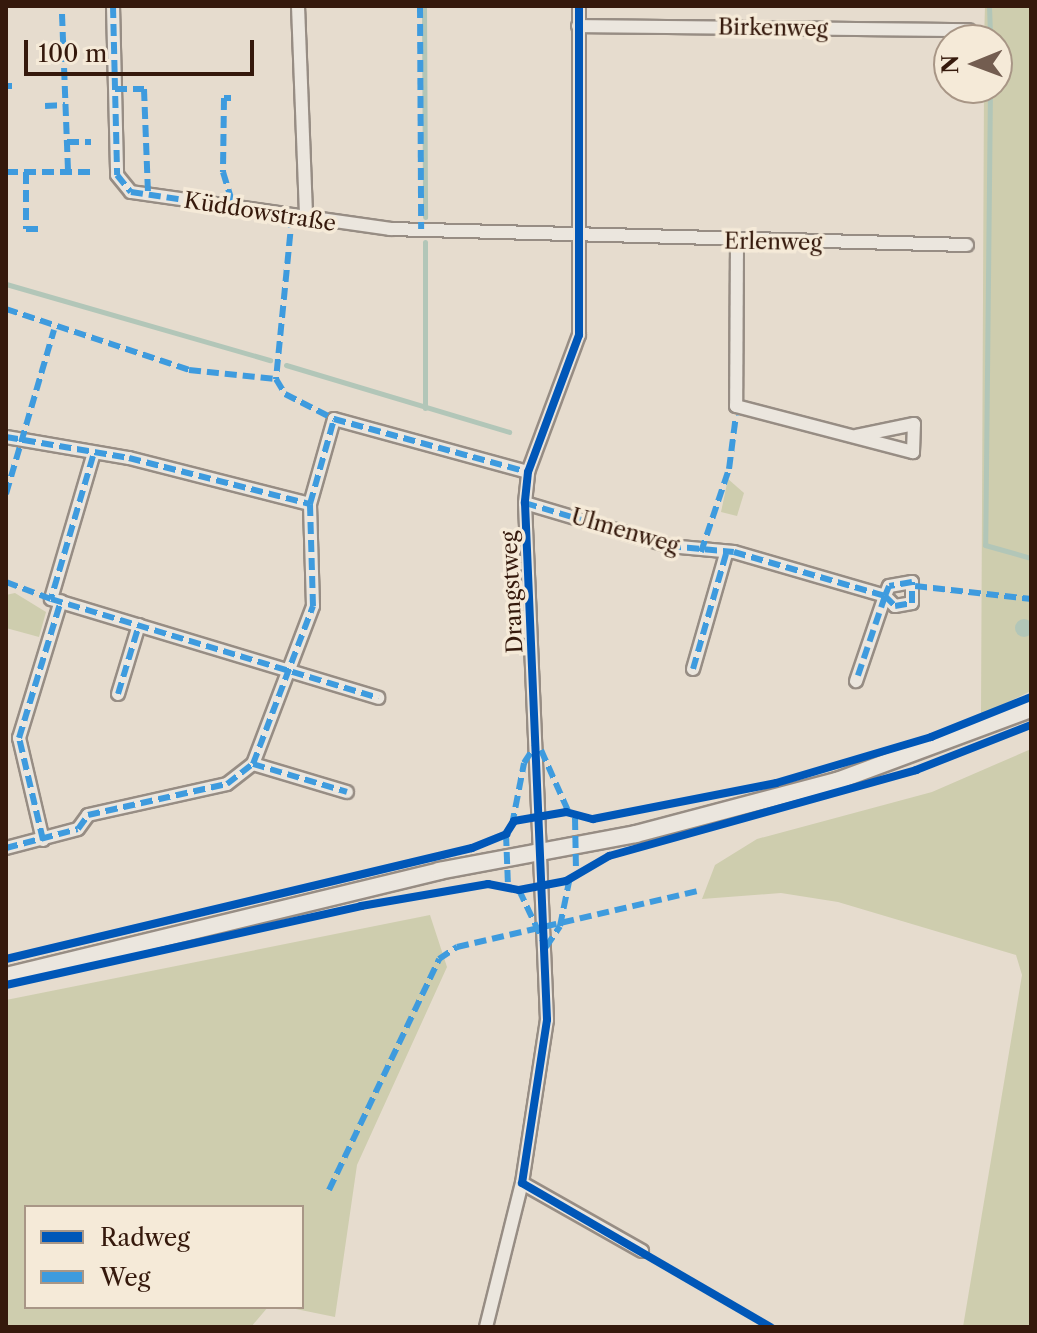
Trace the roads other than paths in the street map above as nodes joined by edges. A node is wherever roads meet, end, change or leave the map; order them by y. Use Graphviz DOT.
graph roads {
  1 [pos="113,6"];
  2 [pos="298,6"];
  3 [pos="579,6"];
  4 [pos="578,26"];
  5 [pos="933,30"];
  6 [pos="306,218"];
  7 [pos="580,234"];
  8 [pos="737,241"];
  9 [pos="967,245"];
  10 [pos="856,436"];
  11 [pos="6,437"];
  12 [pos="93,456"];
  13 [pos="528,472"];
  14 [pos="525,503"];
  15 [pos="310,504"];
  16 [pos="726,554"];
  17 [pos="61,601"];
  18 [pos="139,625"];
  19 [pos="693,669"];
  20 [pos="291,672"];
  21 [pos="856,681"];
  22 [pos="118,694"];
  23 [pos="378,698"];
  24 [pos="1031,709"];
  25 [pos="253,764"];
  26 [pos="347,792"];
  27 [pos="43,840"];
  28 [pos="6,848"];
  29 [pos="543,852"];
  30 [pos="49,963"];
  31 [pos="6,968"];
  32 [pos="6,976"];
  33 [pos="522,1183"];
  34 [pos="642,1251"];
  35 [pos="486,1327"];
  1 -- 6 [label="street, Küddowstraße"];
  2 -- 6 [label="street"];
  3 -- 4 [label="street, Drangstweg"];
  4 -- 5 [label="street, Birkenweg"];
  4 -- 7 [label="street, Drangstweg"];
  6 -- 7 [label="street, Küddowstraße"];
  7 -- 8 [label="street, Erlenweg"];
  7 -- 13 [label="street, Drangstweg"];
  8 -- 9 [label="street, Erlenweg"];
  8 -- 10 [label="street"];
  11 -- 12 [label="street"];
  12 -- 15 [label="street"];
  12 -- 17 [label="street"];
  13 -- 14 [label="street, Drangstweg"];
  13 -- 15 [label="street"];
  14 -- 16 [label="street, Ulmenweg"];
  14 -- 29 [label="street, Drangstweg"];
  15 -- 20 [label="street"];
  16 -- 19 [label="street"];
  16 -- 21 [label="street, Ulmenweg"];
  17 -- 18 [label="street"];
  17 -- 27 [label="street"];
  18 -- 20 [label="street"];
  18 -- 22 [label="street"];
  20 -- 23 [label="street"];
  20 -- 25 [label="street"];
  24 -- 29 [label="street"];
  25 -- 26 [label="street"];
  25 -- 27 [label="street"];
  27 -- 28 [label="street"];
  29 -- 30 [label="street"];
  29 -- 33 [label="street, Drangstweg"];
  30 -- 31 [label="street"];
  30 -- 32 [label="street"];
  33 -- 34 [label="street"];
  33 -- 35 [label="street, Drangstweg"];
}
